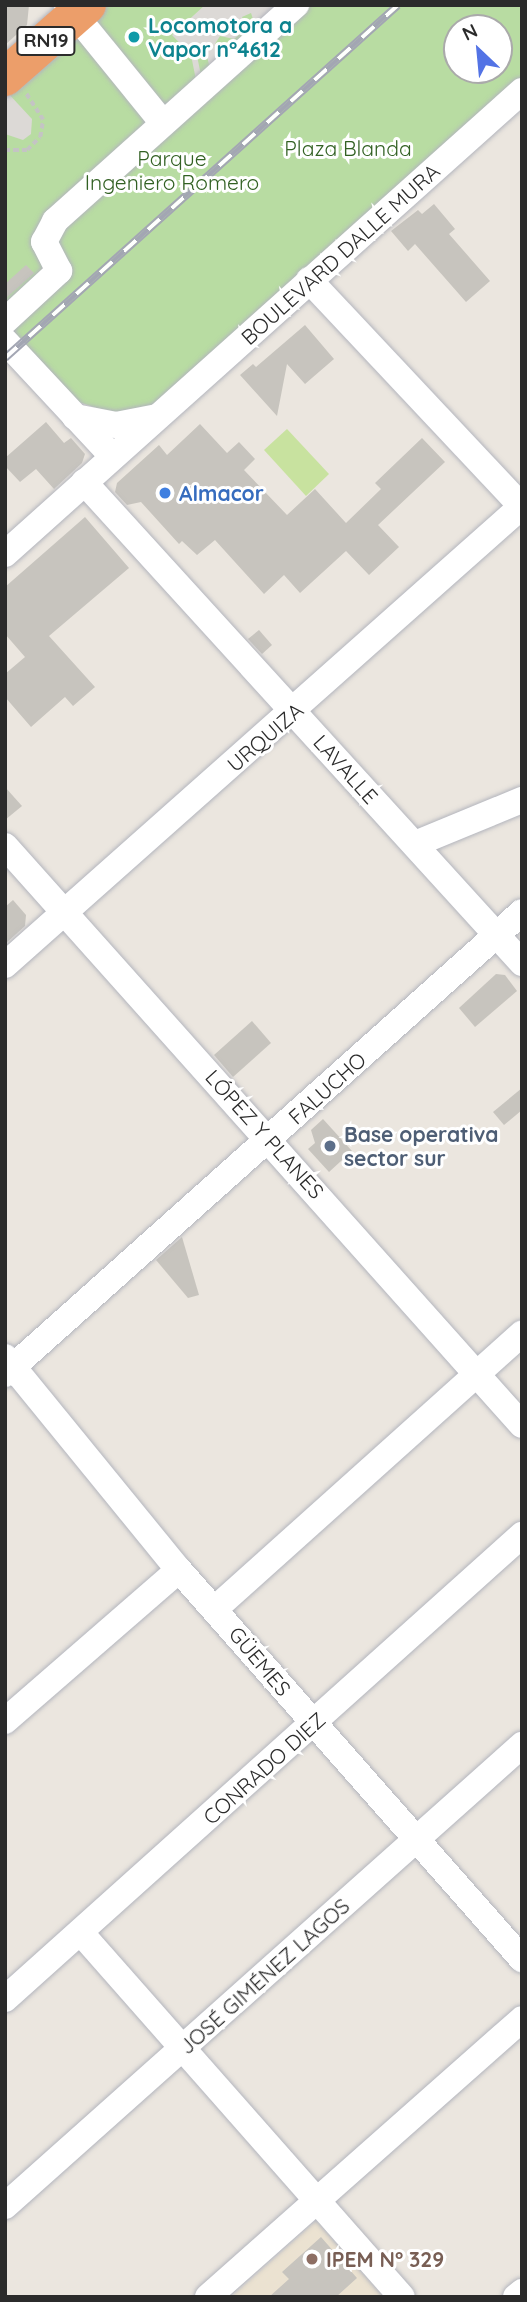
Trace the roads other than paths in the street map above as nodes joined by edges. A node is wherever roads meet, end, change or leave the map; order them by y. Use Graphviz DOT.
graph roads {
  1 [pos="296,5"];
  2 [pos="77,9"];
  3 [pos="8,75"];
  4 [pos="522,91"];
  5 [pos="163,123"];
  6 [pos="310,280"];
  7 [pos="5,321"];
  8 [pos="5,341"];
  9 [pos="75,416"];
  10 [pos="159,417"];
  11 [pos="113,457"];
  12 [pos="85,482"];
  13 [pos="521,506"];
  14 [pos="5,554"];
  15 [pos="294,711"];
  16 [pos="522,800"];
  17 [pos="415,844"];
  18 [pos="5,846"];
  19 [pos="65,912"];
  20 [pos="522,912"];
  21 [pos="497,935"];
  22 [pos="522,963"];
  23 [pos="5,965"];
  24 [pos="270,1140"];
  25 [pos="522,1333"];
  26 [pos="8,1366"];
  27 [pos="476,1373"];
  28 [pos="522,1425"];
  29 [pos="522,1535"];
  30 [pos="179,1570"];
  31 [pos="216,1608"];
  32 [pos="5,1721"];
  33 [pos="313,1724"];
  34 [pos="522,1745"];
  35 [pos="418,1839"];
  36 [pos="81,1933"];
  37 [pos="522,1959"];
  38 [pos="5,1999"];
  39 [pos="522,2019"];
  40 [pos="182,2048"];
  41 [pos="315,2201"];
  42 [pos="5,2206"];
  43 [pos="522,2292"];
  44 [pos="208,2297"];
  45 [pos="402,2297"];
  46 [pos="516,2297"];
  1 -- 5 [label="street"];
  2 -- 3 [label="highway, RN19"];
  2 -- 5 [label="street"];
  4 -- 6 [label="street, BOULEVARD DALLE MURA"];
  5 -- 7 [label="street"];
  6 -- 10 [label="street, BOULEVARD DALLE MURA"];
  6 -- 13 [label="street"];
  8 -- 9 [label="street"];
  9 -- 10 [label="street"];
  9 -- 11 [label="street"];
  10 -- 11 [label="street, BOULEVARD DALLE MURA"];
  11 -- 12 [label="street, BOULEVARD DALLE MURA"];
  12 -- 14 [label="street, BOULEVARD DALLE MURA"];
  12 -- 15 [label="street, LAVALLE"];
  13 -- 15 [label="street, URQUIZA"];
  15 -- 17 [label="street, LAVALLE"];
  15 -- 19 [label="street, URQUIZA"];
  16 -- 17 [label="street"];
  17 -- 21 [label="street, LAVALLE"];
  18 -- 19 [label="street, LÓPEZ Y PLANES"];
  19 -- 23 [label="street, URQUIZA"];
  19 -- 24 [label="street, LÓPEZ Y PLANES"];
  20 -- 21 [label="street, FALUCHO"];
  21 -- 22 [label="street, LAVALLE"];
  21 -- 24 [label="street, FALUCHO"];
  24 -- 26 [label="street, FALUCHO"];
  24 -- 27 [label="street, LÓPEZ Y PLANES"];
  25 -- 27 [label="street"];
  26 -- 30 [label="street, GÜEMES"];
  27 -- 28 [label="street, LÓPEZ Y PLANES"];
  27 -- 31 [label="street"];
  29 -- 33 [label="street, CONRADO DIEZ"];
  30 -- 31 [label="street, GÜEMES"];
  30 -- 32 [label="street"];
  31 -- 33 [label="street, GÜEMES"];
  33 -- 35 [label="street, GÜEMES"];
  33 -- 36 [label="street, CONRADO DIEZ"];
  34 -- 35 [label="street, JOSÉ GIMÉNEZ LAGOS"];
  35 -- 37 [label="street, GÜEMES"];
  35 -- 40 [label="street, JOSÉ GIMÉNEZ LAGOS"];
  36 -- 38 [label="street, CONRADO DIEZ"];
  36 -- 40 [label="street"];
  39 -- 41 [label="street"];
  40 -- 41 [label="street"];
  40 -- 42 [label="street, JOSÉ GIMÉNEZ LAGOS"];
  41 -- 44 [label="street"];
  41 -- 45 [label="street"];
  43 -- 46 [label="street"];
}
